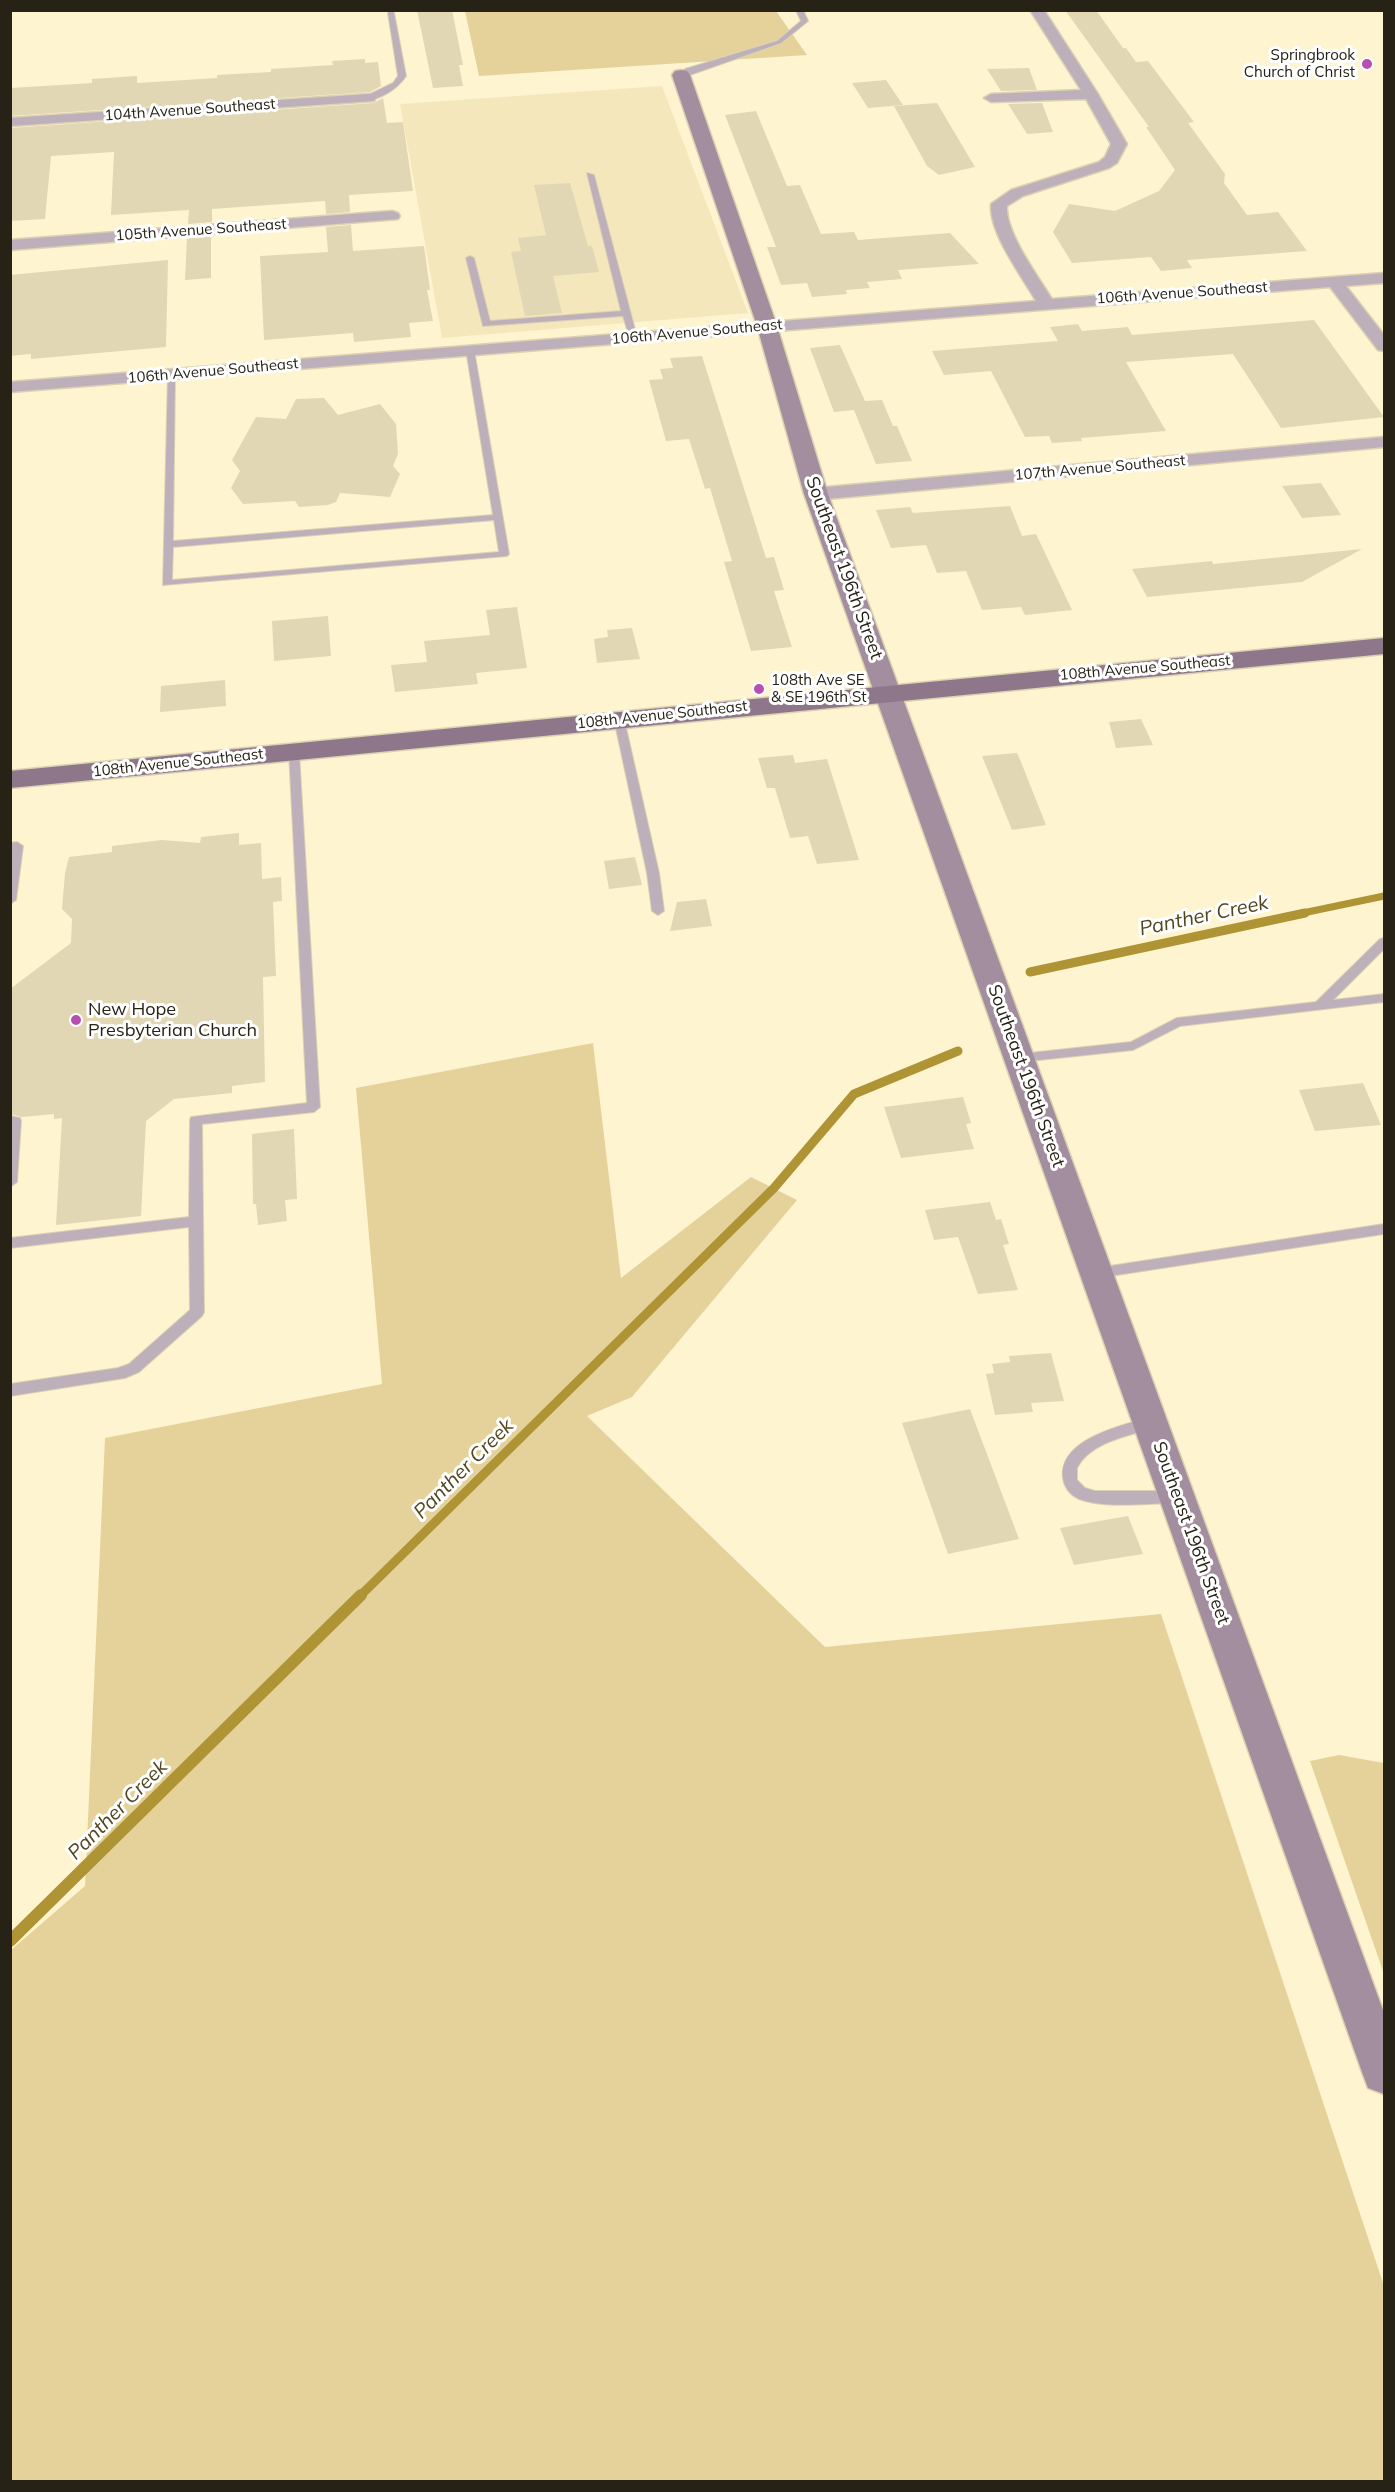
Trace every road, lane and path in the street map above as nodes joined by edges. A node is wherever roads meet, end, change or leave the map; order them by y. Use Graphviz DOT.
graph roads {
  1 [pos="799,10"];
  2 [pos="1037,10"];
  3 [pos="391,13"];
  4 [pos="681,75"];
  5 [pos="1092,94"];
  6 [pos="369,98"];
  7 [pos="991,98"];
  8 [pos="10,122"];
  9 [pos="590,175"];
  10 [pos="392,216"];
  11 [pos="10,244"];
  12 [pos="470,258"];
  13 [pos="1384,278"];
  14 [pos="1334,281"];
  15 [pos="1046,304"];
  16 [pos="626,313"];
  17 [pos="767,326"];
  18 [pos="633,337"];
  19 [pos="1384,346"];
  20 [pos="470,350"];
  21 [pos="171,374"];
  22 [pos="10,387"];
  23 [pos="1384,442"];
  24 [pos="816,494"];
  25 [pos="498,517"];
  26 [pos="168,544"];
  27 [pos="1384,645"];
  28 [pos="888,692"];
  29 [pos="619,719"];
  30 [pos="294,752"];
  31 [pos="10,780"];
  32 [pos="10,847"];
  33 [pos="10,900"];
  34 [pos="658,911"];
  35 [pos="1384,942"];
  36 [pos="1384,998"];
  37 [pos="1320,1005"];
  38 [pos="1020,1058"];
  39 [pos="10,1121"];
  40 [pos="10,1182"];
  41 [pos="196,1221"];
  42 [pos="1384,1229"];
  43 [pos="10,1244"];
  44 [pos="1097,1273"];
  45 [pos="10,1389"];
  46 [pos="1151,1423"];
  47 [pos="1178,1497"];
  48 [pos="1384,2072"];
  1 -- 4 [label="lane"];
  2 -- 5 [label="street"];
  3 -- 6 [label="lane"];
  4 -- 17 [label="street, Southeast 196th Street"];
  5 -- 7 [label="street"];
  5 -- 15 [label="street"];
  6 -- 8 [label="street, 104th Avenue Southeast"];
  9 -- 16 [label="lane"];
  10 -- 11 [label="street, 105th Avenue Southeast"];
  12 -- 16 [label="lane"];
  13 -- 14 [label="street, 106th Avenue Southeast"];
  14 -- 15 [label="street, 106th Avenue Southeast"];
  14 -- 19 [label="street"];
  15 -- 17 [label="street, 106th Avenue Southeast"];
  16 -- 18 [label="lane"];
  17 -- 18 [label="street, 106th Avenue Southeast"];
  17 -- 24 [label="street, Southeast 196th Street"];
  18 -- 20 [label="street, 106th Avenue Southeast"];
  20 -- 21 [label="street, 106th Avenue Southeast"];
  20 -- 25 [label="lane"];
  21 -- 22 [label="street, 106th Avenue Southeast"];
  21 -- 26 [label="lane"];
  23 -- 24 [label="street, 107th Avenue Southeast"];
  24 -- 28 [label="street, Southeast 196th Street"];
  25 -- 26 [label="lane"];
  25 -- 26 [label="lane"];
  27 -- 28 [label="main road, 108th Avenue Southeast"];
  28 -- 29 [label="main road, 108th Avenue Southeast"];
  28 -- 38 [label="street, Southeast 196th Street"];
  29 -- 30 [label="main road, 108th Avenue Southeast"];
  29 -- 34 [label="lane"];
  30 -- 31 [label="main road, 108th Avenue Southeast"];
  30 -- 41 [label="lane"];
  32 -- 33 [label="lane"];
  35 -- 37 [label="lane"];
  36 -- 37 [label="lane"];
  37 -- 38 [label="lane"];
  38 -- 44 [label="street, Southeast 196th Street"];
  39 -- 40 [label="lane"];
  41 -- 43 [label="lane"];
  41 -- 45 [label="lane"];
  42 -- 44 [label="lane"];
  44 -- 46 [label="street, Southeast 196th Street"];
  46 -- 47 [label="street, Southeast 196th Street"];
  46 -- 47 [label="lane"];
  47 -- 48 [label="street, Southeast 196th Street"];
}
